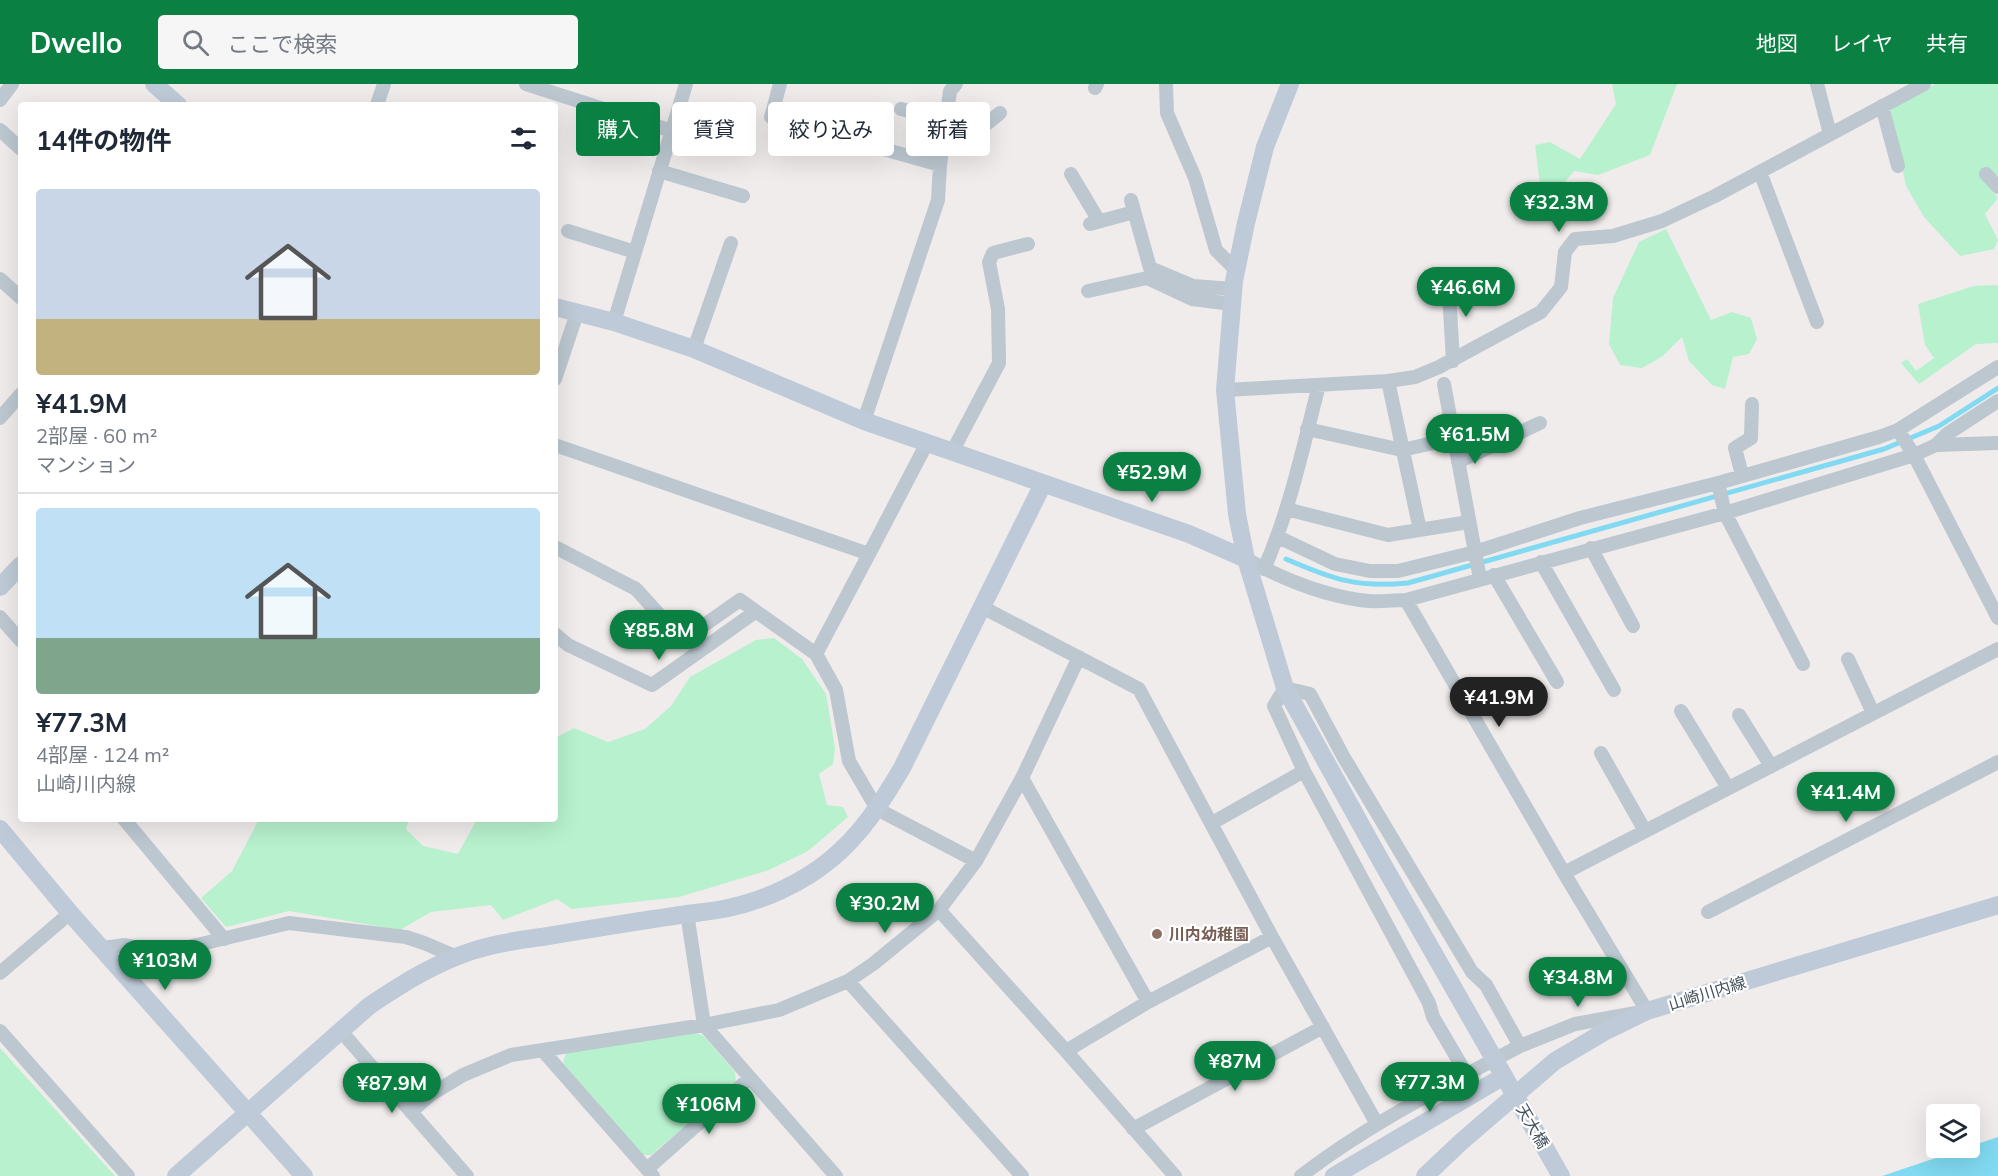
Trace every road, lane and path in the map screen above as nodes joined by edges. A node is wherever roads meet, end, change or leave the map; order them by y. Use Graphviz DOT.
graph roads {
  1 [pos="12,84"];
  2 [pos="154,84"];
  3 [pos="526,84"];
  4 [pos="686,84"];
  5 [pos="780,84"];
  6 [pos="955,84"];
  7 [pos="1166,84"];
  8 [pos="1290,84"];
  9 [pos="1817,84"];
  10 [pos="1924,84"];
  11 [pos="380,85"];
  12 [pos="0,100"];
  13 [pos="175,102"];
  14 [pos="377,102"];
  15 [pos="681,102"];
  16 [pos="775,102"];
  17 [pos="948,102"];
  18 [pos="1882,106"];
  19 [pos="901,108"];
  20 [pos="906,109"];
  21 [pos="1000,113"];
  22 [pos="990,121"];
  23 [pos="0,130"];
  24 [pos="672,131"];
  25 [pos="1830,134"];
  26 [pos="18,145"];
  27 [pos="894,152"];
  28 [pos="941,156"];
  29 [pos="940,165"];
  30 [pos="1898,166"];
  31 [pos="660,171"];
  32 [pos="1760,172"];
  33 [pos="1071,174"];
  34 [pos="1986,174"];
  35 [pos="1998,187"];
  36 [pos="743,196"];
  37 [pos="568,231"];
  38 [pos="731,243"];
  39 [pos="1028,244"];
  40 [pos="635,252"];
  41 [pos="1448,276"];
  42 [pos="0,279"];
  43 [pos="1234,288"];
  44 [pos="1088,291"];
  45 [pos="18,295"];
  46 [pos="558,308"];
  47 [pos="577,313"];
  48 [pos="614,322"];
  49 [pos="1817,322"];
  50 [pos="694,349"];
  51 [pos="1453,361"];
  52 [pos="1998,367"];
  53 [pos="558,370"];
  54 [pos="1388,381"];
  55 [pos="1444,384"];
  56 [pos="1319,385"];
  57 [pos="1225,390"];
  58 [pos="18,397"];
  59 [pos="1998,401"];
  60 [pos="1752,404"];
  61 [pos="0,418"];
  62 [pos="864,421"];
  63 [pos="1540,423"];
  64 [pos="1307,429"];
  65 [pos="1898,430"];
  66 [pos="1442,441"];
  67 [pos="927,443"];
  68 [pos="1998,443"];
  69 [pos="1936,445"];
  70 [pos="558,446"];
  71 [pos="1402,450"];
  72 [pos="952,453"];
  73 [pos="1913,453"];
  74 [pos="1458,462"];
  75 [pos="1742,475"];
  76 [pos="1718,483"];
  77 [pos="1043,484"];
  78 [pos="1286,509"];
  79 [pos="1725,513"];
  80 [pos="1469,522"];
  81 [pos="1420,530"];
  82 [pos="1278,537"];
  83 [pos="1591,548"];
  84 [pos="558,549"];
  85 [pos="1475,552"];
  86 [pos="869,555"];
  87 [pos="1246,559"];
  88 [pos="1540,562"];
  89 [pos="18,568"];
  90 [pos="1264,569"];
  91 [pos="1494,575"];
  92 [pos="1480,579"];
  93 [pos="0,587"];
  94 [pos="1406,600"];
  95 [pos="981,608"];
  96 [pos="755,612"];
  97 [pos="0,617"];
  98 [pos="1998,618"];
  99 [pos="1633,626"];
  100 [pos="558,637"];
  101 [pos="18,638"];
  102 [pos="1998,649"];
  103 [pos="816,654"];
  104 [pos="1079,657"];
  105 [pos="1848,659"];
  106 [pos="1803,663"];
  107 [pos="1557,682"];
  108 [pos="1285,688"];
  109 [pos="1614,690"];
  110 [pos="1681,711"];
  111 [pos="1874,713"];
  112 [pos="1739,715"];
  113 [pos="1601,753"];
  114 [pos="1998,762"];
  115 [pos="1771,766"];
  116 [pos="1304,771"];
  117 [pos="1022,778"];
  118 [pos="1728,788"];
  119 [pos="878,809"];
  120 [pos="126,822"];
  121 [pos="1212,824"];
  122 [pos="0,829"];
  123 [pos="1645,831"];
  124 [pos="976,861"];
  125 [pos="1564,873"];
  126 [pos="1998,904"];
  127 [pos="939,910"];
  128 [pos="1708,912"];
  129 [pos="70,913"];
  130 [pos="687,914"];
  131 [pos="1272,937"];
  132 [pos="224,939"];
  133 [pos="103,948"];
  134 [pos="457,957"];
  135 [pos="0,973"];
  136 [pos="848,981"];
  137 [pos="1148,1002"];
  138 [pos="1647,1011"];
  139 [pos="704,1025"];
  140 [pos="1323,1027"];
  141 [pos="340,1030"];
  142 [pos="0,1031"];
  143 [pos="1520,1046"];
  144 [pos="543,1051"];
  145 [pos="1066,1051"];
  146 [pos="1467,1074"];
  147 [pos="1504,1076"];
  148 [pos="750,1078"];
  149 [pos="249,1112"];
  150 [pos="411,1112"];
  151 [pos="1377,1124"];
  152 [pos="1133,1129"];
  153 [pos="650,1172"];
  154 [pos="128,1176"];
  155 [pos="176,1176"];
  156 [pos="304,1176"];
  157 [pos="467,1176"];
  158 [pos="836,1176"];
  159 [pos="1022,1176"];
  160 [pos="1175,1176"];
  161 [pos="1301,1176"];
  162 [pos="1334,1176"];
  163 [pos="1425,1176"];
  164 [pos="1561,1176"];
  1 -- 12 [label="street"];
  2 -- 13 [label="street"];
  3 -- 24 [label="street"];
  4 -- 15 [label="street"];
  5 -- 16 [label="street"];
  6 -- 17 [label="street"];
  7 -- 43 [label="street"];
  8 -- 43 [label="street, 天大橋"];
  9 -- 25 [label="street"];
  10 -- 18 [label="street"];
  11 -- 14 [label="street"];
  18 -- 25 [label="street"];
  18 -- 30 [label="street"];
  19 -- 20 [label="street"];
  21 -- 22 [label="street"];
  23 -- 26 [label="street"];
  24 -- 31 [label="street"];
  25 -- 32 [label="street"];
  27 -- 29 [label="street"];
  28 -- 29 [label="street"];
  29 -- 62 [label="street"];
  31 -- 36 [label="street"];
  31 -- 40 [label="street"];
  32 -- 49 [label="street"];
  32 -- 51 [label="street"];
  33 -- 43 [label="street"];
  34 -- 35 [label="street"];
  37 -- 40 [label="street"];
  38 -- 50 [label="street"];
  39 -- 72 [label="street"];
  40 -- 48 [label="street"];
  41 -- 51 [label="street"];
  42 -- 45 [label="street"];
  43 -- 44 [label="street"];
  43 -- 57 [label="street, 天大橋"];
  46 -- 47 [label="street"];
  47 -- 48 [label="street"];
  47 -- 53 [label="street"];
  48 -- 50 [label="street"];
  50 -- 62 [label="street"];
  51 -- 54 [label="street"];
  52 -- 65 [label="street"];
  54 -- 56 [label="street"];
  54 -- 71 [label="street"];
  55 -- 74 [label="street"];
  56 -- 57 [label="street"];
  56 -- 64 [label="street"];
  57 -- 87 [label="street, 天大橋"];
  58 -- 61 [label="street"];
  59 -- 69 [label="street"];
  60 -- 75 [label="street"];
  62 -- 67 [label="street"];
  63 -- 74 [label="street"];
  64 -- 71 [label="street"];
  64 -- 78 [label="street"];
  65 -- 73 [label="street"];
  65 -- 75 [label="street"];
  66 -- 71 [label="street"];
  67 -- 72 [label="street"];
  67 -- 86 [label="street"];
  68 -- 69 [label="street"];
  69 -- 73 [label="street"];
  70 -- 86 [label="street"];
  71 -- 81 [label="street"];
  72 -- 77 [label="street"];
  73 -- 79 [label="street"];
  73 -- 98 [label="street"];
  74 -- 80 [label="street"];
  75 -- 76 [label="street"];
  76 -- 79 [label="street"];
  76 -- 85 [label="street"];
  77 -- 87 [label="street"];
  77 -- 95 [label="street"];
  78 -- 81 [label="street"];
  78 -- 82 [label="street"];
  79 -- 83 [label="street"];
  79 -- 106 [label="street"];
  80 -- 81 [label="street"];
  80 -- 85 [label="street"];
  82 -- 85 [label="street"];
  82 -- 90 [label="street"];
  83 -- 88 [label="street"];
  83 -- 99 [label="street"];
  84 -- 96 [label="street"];
  85 -- 92 [label="street"];
  86 -- 103 [label="street"];
  87 -- 90 [label="street"];
  87 -- 108 [label="street, 天大橋"];
  88 -- 91 [label="street"];
  88 -- 109 [label="street"];
  89 -- 93 [label="street"];
  90 -- 94 [label="street"];
  91 -- 92 [label="street"];
  91 -- 107 [label="street"];
  92 -- 94 [label="street"];
  94 -- 125 [label="street"];
  95 -- 104 [label="street"];
  95 -- 119 [label="street"];
  96 -- 100 [label="street"];
  96 -- 103 [label="street"];
  97 -- 101 [label="street"];
  102 -- 111 [label="street"];
  103 -- 119 [label="street"];
  104 -- 117 [label="street"];
  104 -- 121 [label="street"];
  105 -- 111 [label="street"];
  108 -- 116 [label="street"];
  108 -- 143 [label="street"];
  108 -- 147 [label="street, 天大橋, bridge"];
  110 -- 118 [label="street"];
  111 -- 115 [label="street"];
  112 -- 115 [label="street"];
  113 -- 123 [label="street"];
  114 -- 128 [label="street"];
  115 -- 118 [label="street"];
  116 -- 121 [label="street"];
  116 -- 146 [label="street"];
  117 -- 124 [label="street"];
  117 -- 137 [label="street"];
  118 -- 123 [label="street"];
  119 -- 124 [label="street"];
  119 -- 130 [label="street"];
  120 -- 132 [label="street"];
  121 -- 131 [label="street"];
  122 -- 129 [label="street"];
  123 -- 125 [label="street"];
  124 -- 127 [label="street"];
  125 -- 138 [label="street"];
  126 -- 138 [label="street, 山崎川内線"];
  127 -- 136 [label="street"];
  127 -- 145 [label="street"];
  129 -- 133 [label="street"];
  129 -- 135 [label="street"];
  130 -- 134 [label="street"];
  130 -- 139 [label="street"];
  131 -- 137 [label="street"];
  131 -- 140 [label="street"];
  132 -- 133 [label="street"];
  132 -- 134 [label="street"];
  133 -- 149 [label="street"];
  134 -- 141 [label="street"];
  136 -- 139 [label="street"];
  136 -- 159 [label="street"];
  137 -- 145 [label="street"];
  138 -- 143 [label="street"];
  138 -- 163 [label="street, 山崎川内線"];
  139 -- 144 [label="street"];
  139 -- 148 [label="street"];
  140 -- 151 [label="street"];
  140 -- 152 [label="street"];
  141 -- 149 [label="street"];
  141 -- 150 [label="street"];
  142 -- 154 [label="street"];
  143 -- 146 [label="street"];
  144 -- 150 [label="street"];
  144 -- 153 [label="street"];
  145 -- 152 [label="street"];
  146 -- 151 [label="street"];
  147 -- 162 [label="street"];
  147 -- 164 [label="street, 天大橋, bridge"];
  148 -- 153 [label="street"];
  148 -- 158 [label="street"];
  149 -- 155 [label="street"];
  149 -- 156 [label="street"];
  150 -- 157 [label="street"];
  151 -- 161 [label="street"];
  152 -- 160 [label="street"];
}
